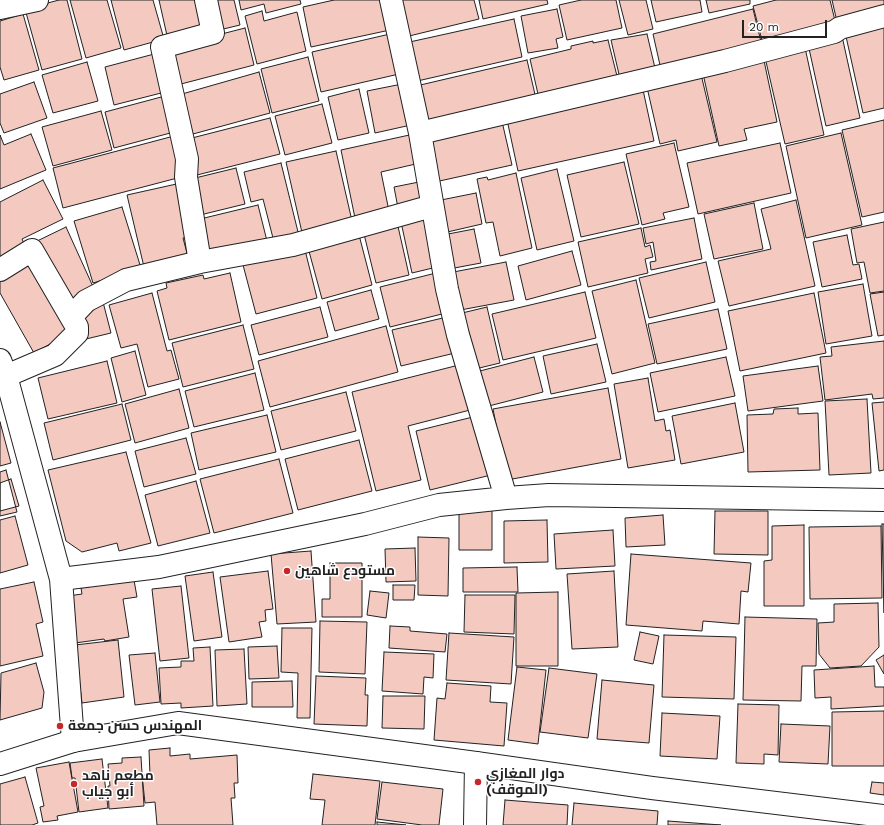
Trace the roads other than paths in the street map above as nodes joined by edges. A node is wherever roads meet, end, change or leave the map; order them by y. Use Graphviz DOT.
graph roads {
  1 [pos="37,0"];
  2 [pos="206,0"];
  3 [pos="391,0"];
  4 [pos="0,8"];
  5 [pos="884,16"];
  6 [pos="420,133"];
  7 [pos="432,206"];
  8 [pos="200,262"];
  9 [pos="0,270"];
  10 [pos="71,317"];
  11 [pos="3,368"];
  12 [pos="506,498"];
  13 [pos="884,500"];
  14 [pos="61,579"];
  15 [pos="73,741"];
  16 [pos="476,763"];
  17 [pos="0,764"];
  18 [pos="884,816"];
  19 [pos="475,825"];
  1 -- 4 [label="street"];
  2 -- 8 [label="street"];
  3 -- 6 [label="street"];
  5 -- 6 [label="street"];
  6 -- 7 [label="street"];
  7 -- 8 [label="street"];
  7 -- 12 [label="street"];
  8 -- 10 [label="street"];
  9 -- 10 [label="street"];
  10 -- 11 [label="street"];
  11 -- 14 [label="street"];
  12 -- 13 [label="street"];
  12 -- 14 [label="street"];
  14 -- 15 [label="street"];
  15 -- 16 [label="street"];
  15 -- 17 [label="street"];
  16 -- 18 [label="street"];
  16 -- 19 [label="street"];
}
